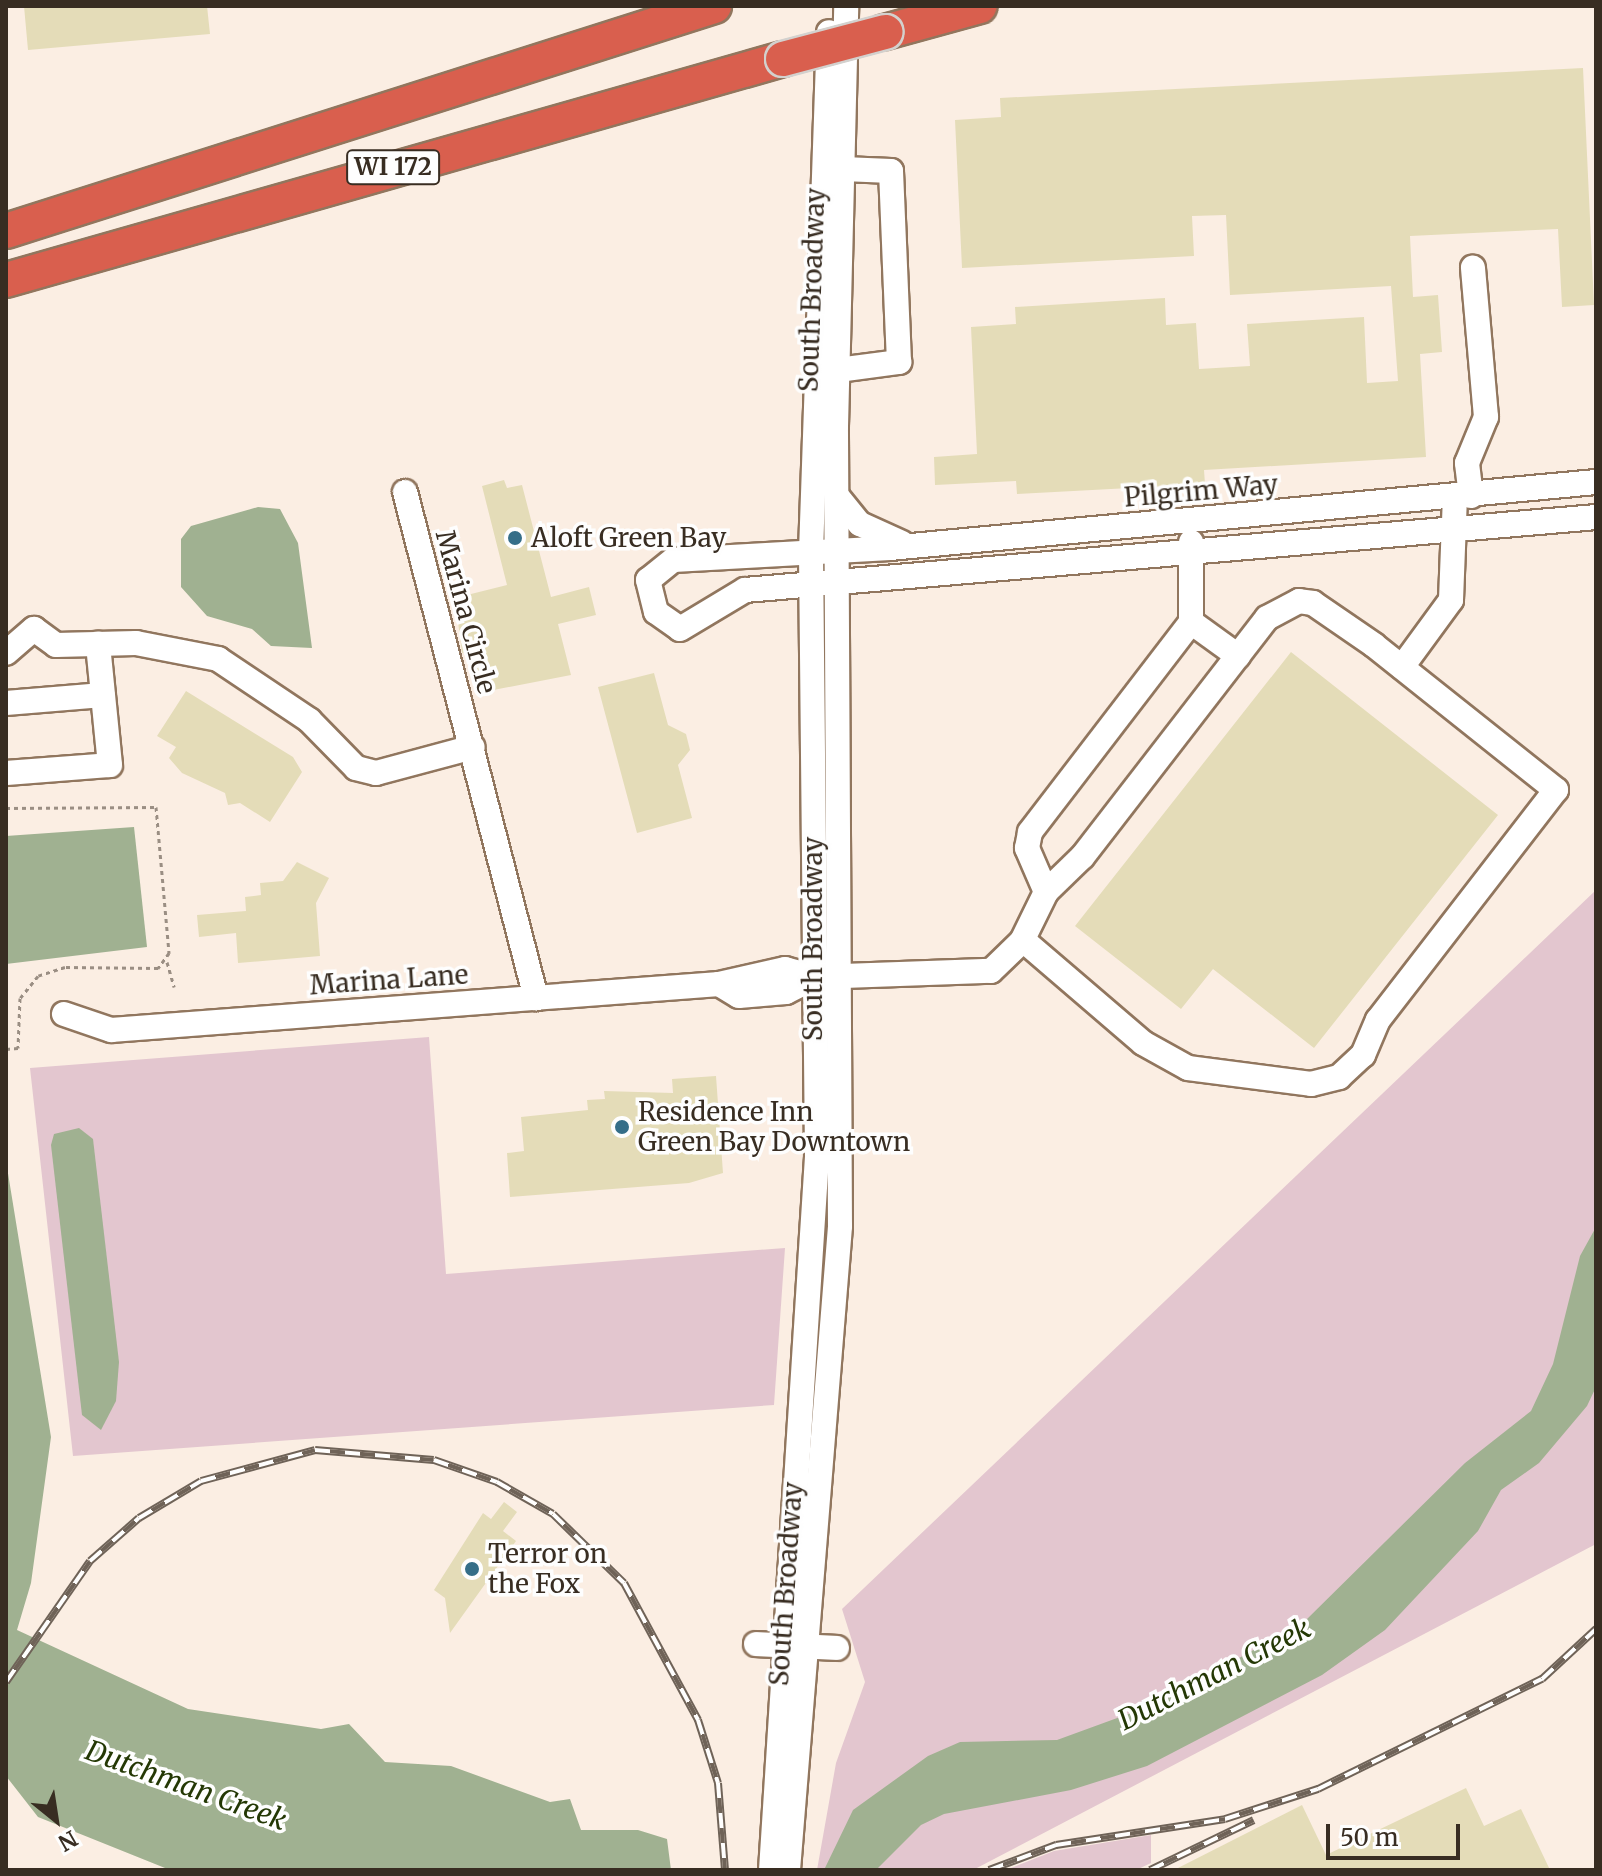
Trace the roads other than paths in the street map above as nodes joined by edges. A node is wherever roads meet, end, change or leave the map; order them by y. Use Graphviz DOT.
graph roads {
  1 [pos="714,6"];
  2 [pos="831,6"];
  3 [pos="846,6"];
  4 [pos="980,6"];
  5 [pos="843,169"];
  6 [pos="6,231"];
  7 [pos="1473,268"];
  8 [pos="6,280"];
  9 [pos="838,370"];
  10 [pos="1596,482"];
  11 [pos="405,492"];
  12 [pos="837,496"];
  13 [pos="1463,497"];
  14 [pos="1596,517"];
  15 [pos="1191,520"];
  16 [pos="1456,533"];
  17 [pos="902,543"];
  18 [pos="811,552"];
  19 [pos="839,552"];
  20 [pos="1191,555"];
  21 [pos="839,583"];
  22 [pos="811,585"];
  23 [pos="1191,622"];
  24 [pos="98,644"];
  25 [pos="6,653"];
  26 [pos="1238,656"];
  27 [pos="1402,667"];
  28 [pos="103,695"];
  29 [pos="6,703"];
  30 [pos="473,747"];
  31 [pos="6,773"];
  32 [pos="1046,892"];
  33 [pos="1023,940"];
  34 [pos="841,976"];
  35 [pos="815,977"];
  36 [pos="536,998"];
  37 [pos="64,1014"];
  38 [pos="756,1644"];
  39 [pos="783,1646"];
  40 [pos="809,1648"];
  41 [pos="837,1648"];
  42 [pos="771,1870"];
  43 [pos="788,1870"];
  1 -- 6 [label="highway, WI 172"];
  2 -- 18 [label="street, South Broadway"];
  3 -- 5 [label="street, South Broadway"];
  4 -- 8 [label="highway, WI 172, bridge"];
  5 -- 9 [label="street, South Broadway"];
  5 -- 9 [label="street"];
  7 -- 13 [label="street"];
  9 -- 12 [label="street, South Broadway"];
  10 -- 13 [label="street, Pilgrim Way"];
  11 -- 30 [label="street, Marina Circle"];
  12 -- 17 [label="street"];
  12 -- 19 [label="street, South Broadway"];
  13 -- 15 [label="street, Pilgrim Way"];
  13 -- 16 [label="street"];
  14 -- 16 [label="street"];
  15 -- 17 [label="street, Pilgrim Way"];
  15 -- 20 [label="street"];
  16 -- 20 [label="street"];
  16 -- 27 [label="street"];
  17 -- 19 [label="street, Pilgrim Way"];
  18 -- 19 [label="street, Pilgrim Way"];
  18 -- 22 [label="street, South Broadway"];
  18 -- 22 [label="street, Pilgrim Way"];
  19 -- 21 [label="street, South Broadway"];
  20 -- 21 [label="street"];
  20 -- 23 [label="street"];
  21 -- 22 [label="street"];
  21 -- 34 [label="street, South Broadway"];
  22 -- 35 [label="street, South Broadway"];
  23 -- 26 [label="street"];
  23 -- 32 [label="street"];
  24 -- 25 [label="street"];
  24 -- 28 [label="street"];
  24 -- 30 [label="street"];
  26 -- 27 [label="street"];
  26 -- 32 [label="street"];
  27 -- 33 [label="street"];
  28 -- 29 [label="street"];
  28 -- 31 [label="street"];
  30 -- 36 [label="street, Marina Circle"];
  32 -- 33 [label="street, Marina Lane"];
  33 -- 34 [label="street, Marina Lane"];
  34 -- 35 [label="street, Marina Lane"];
  34 -- 40 [label="street, South Broadway"];
  35 -- 36 [label="street, Marina Lane"];
  35 -- 39 [label="street, South Broadway"];
  36 -- 37 [label="street, Marina Lane"];
  38 -- 39 [label="street"];
  39 -- 40 [label="street"];
  39 -- 42 [label="street, South Broadway"];
  40 -- 41 [label="street"];
  40 -- 43 [label="street, South Broadway"];
}
